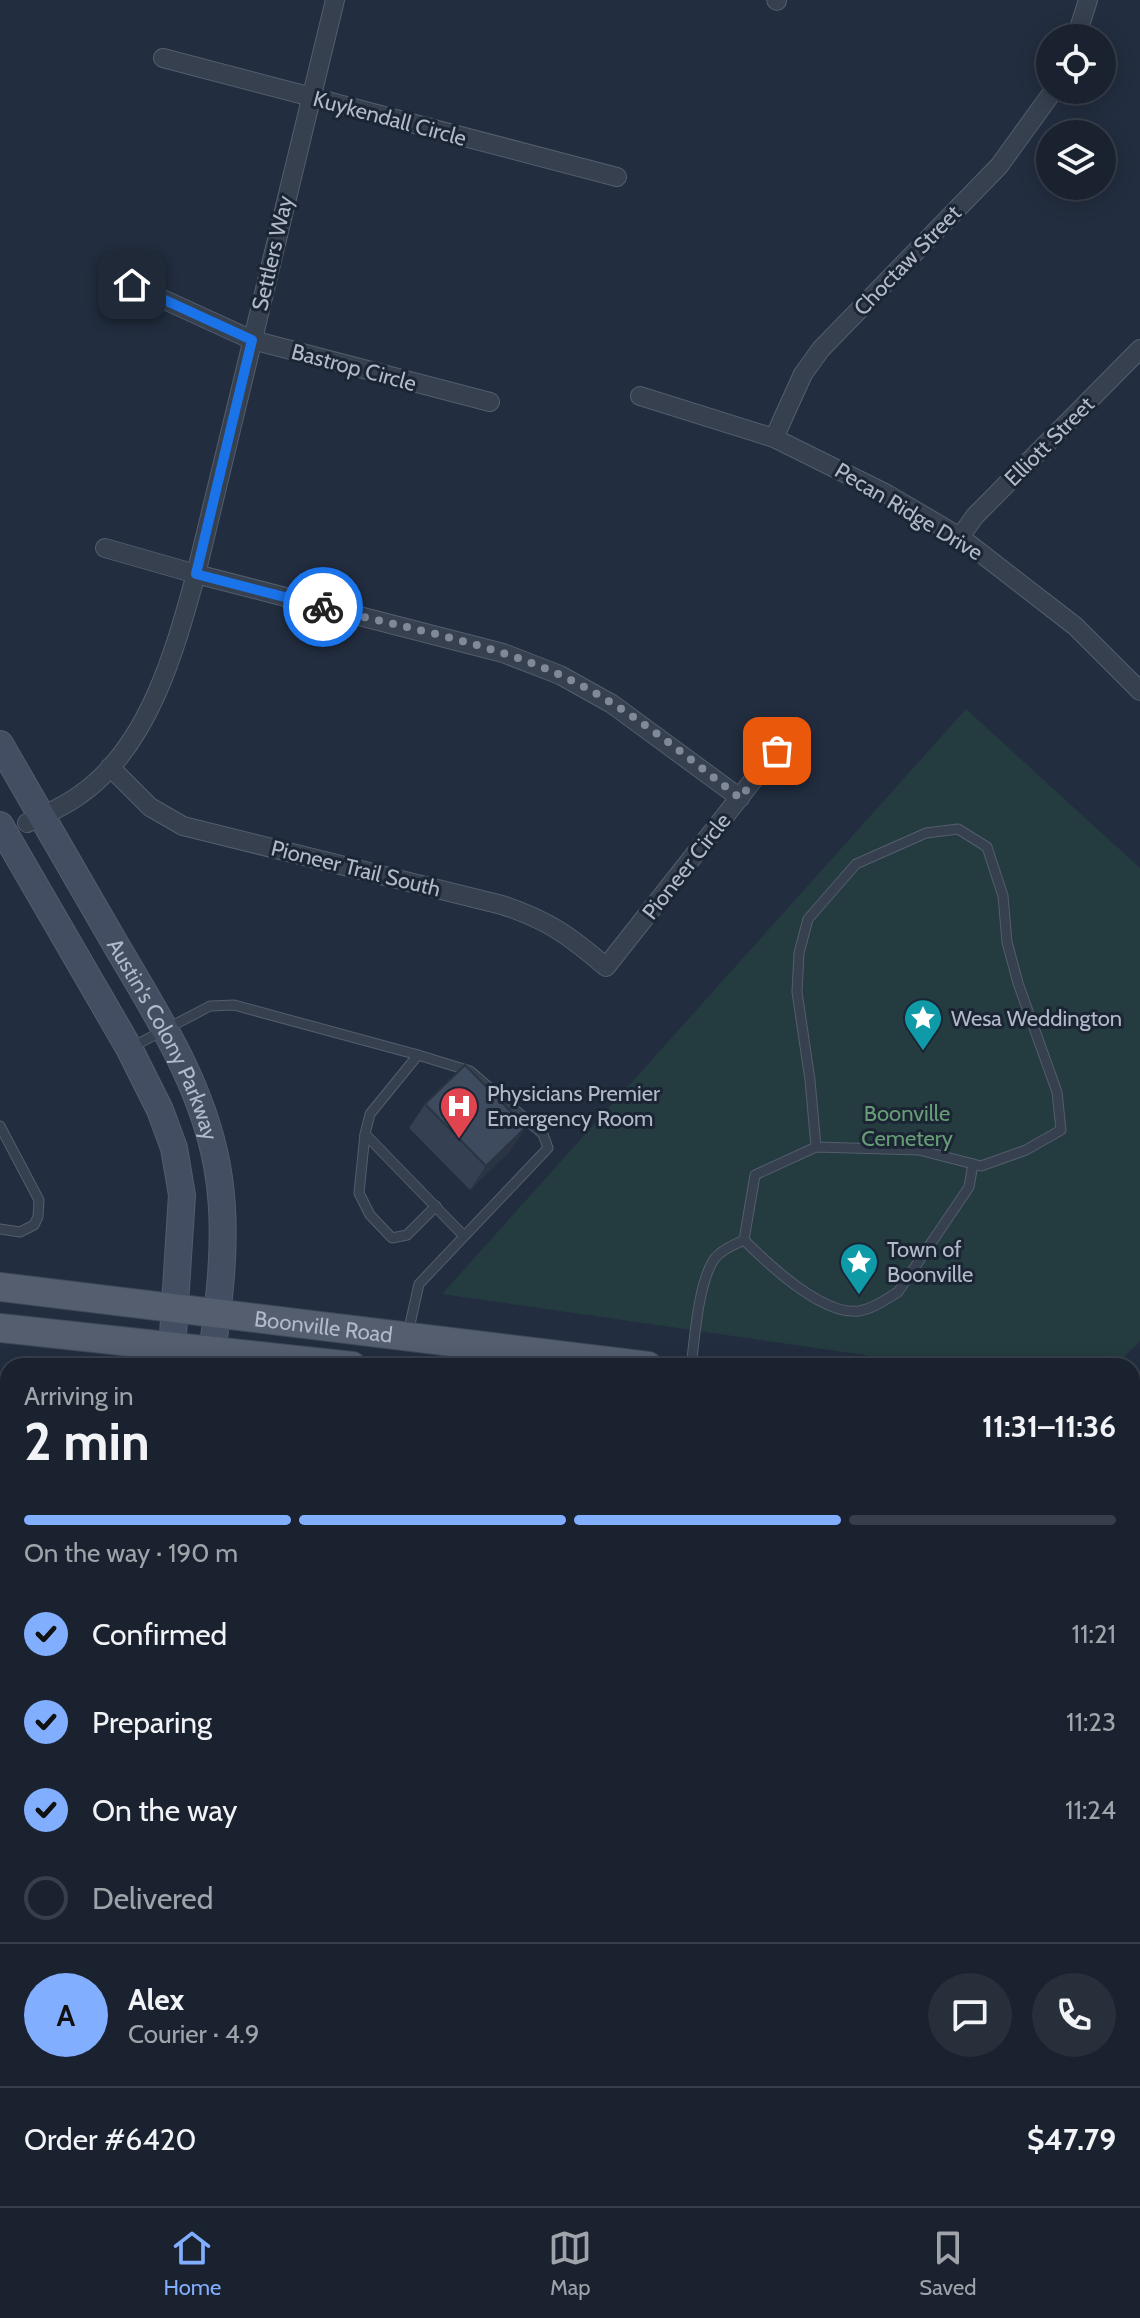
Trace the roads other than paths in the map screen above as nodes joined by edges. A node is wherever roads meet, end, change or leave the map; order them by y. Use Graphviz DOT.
graph roads {
  1 [pos="335,0"];
  2 [pos="1088,0"];
  3 [pos="1080,24"];
  4 [pos="163,58"];
  5 [pos="310,97"];
  6 [pos="1044,104"];
  7 [pos="617,177"];
  8 [pos="132,285"];
  9 [pos="252,340"];
  10 [pos="1140,349"];
  11 [pos="640,396"];
  12 [pos="490,402"];
  13 [pos="774,438"];
  14 [pos="960,537"];
  15 [pos="105,548"];
  16 [pos="196,574"];
  17 [pos="1137,683"];
  18 [pos="795,727"];
  19 [pos="0,744"];
  20 [pos="110,767"];
  21 [pos="740,798"];
  22 [pos="14,827"];
  23 [pos="606,967"];
  24 [pos="166,1031"];
  25 [pos="129,1048"];
  26 [pos="418,1055"];
  27 [pos="0,1126"];
  28 [pos="365,1134"];
  29 [pos="816,1147"];
  30 [pos="973,1164"];
  31 [pos="436,1206"];
  32 [pos="0,1229"];
  33 [pos="463,1235"];
  34 [pos="744,1240"];
  35 [pos="0,1287"];
  36 [pos="176,1307"];
  37 [pos="216,1312"];
  38 [pos="0,1328"];
  39 [pos="408,1336"];
  40 [pos="172,1356"];
  41 [pos="198,1358"];
  42 [pos="211,1358"];
  43 [pos="584,1358"];
  44 [pos="692,1358"];
  1 -- 5 [label="street, Settlers Way"];
  2 -- 3 [label="street"];
  4 -- 5 [label="street, Kuykendall Circle"];
  5 -- 7 [label="street, Kuykendall Circle"];
  5 -- 9 [label="street, Settlers Way"];
  6 -- 13 [label="street, Choctaw Street"];
  8 -- 9 [label="street, Bastrop Circle"];
  9 -- 12 [label="street, Bastrop Circle"];
  9 -- 16 [label="street, Settlers Way"];
  10 -- 14 [label="street, Elliott Street"];
  11 -- 13 [label="street, Pecan Ridge Drive"];
  13 -- 14 [label="street, Pecan Ridge Drive"];
  14 -- 17 [label="street, Pecan Ridge Drive"];
  15 -- 16 [label="street"];
  16 -- 20 [label="street, Settlers Way"];
  16 -- 21 [label="street"];
  18 -- 21 [label="street, Pioneer Circle"];
  19 -- 22 [label="street, Austin's Colony Parkway"];
  20 -- 22 [label="street, Settlers Way"];
  20 -- 23 [label="street, Pioneer Trail South"];
  21 -- 23 [label="street, Pioneer Circle"];
  22 -- 24 [label="street, Austin's Colony Parkway"];
  22 -- 25 [label="street, Austin's Colony Parkway"];
  24 -- 25 [label="lane"];
  24 -- 26 [label="lane"];
  24 -- 37 [label="street, Austin's Colony Parkway"];
  25 -- 36 [label="street, Austin's Colony Parkway"];
  26 -- 28 [label="lane"];
  26 -- 33 [label="lane"];
  27 -- 32 [label="lane"];
  28 -- 31 [label="lane"];
  28 -- 31 [label="lane"];
  29 -- 30 [label="lane"];
  29 -- 30 [label="lane"];
  29 -- 34 [label="lane"];
  30 -- 34 [label="lane"];
  31 -- 33 [label="lane"];
  33 -- 39 [label="lane"];
  34 -- 44 [label="lane"];
  35 -- 36 [label="main road, Boonville Road"];
  36 -- 37 [label="main road, Boonville Road"];
  36 -- 40 [label="street, Austin's Colony Parkway"];
  37 -- 39 [label="main road, Boonville Road"];
  37 -- 42 [label="street, Austin's Colony Parkway"];
  38 -- 40 [label="main road, Boonville Road"];
  39 -- 43 [label="main road, Boonville Road"];
  40 -- 41 [label="main road, Boonville Road"];
}
